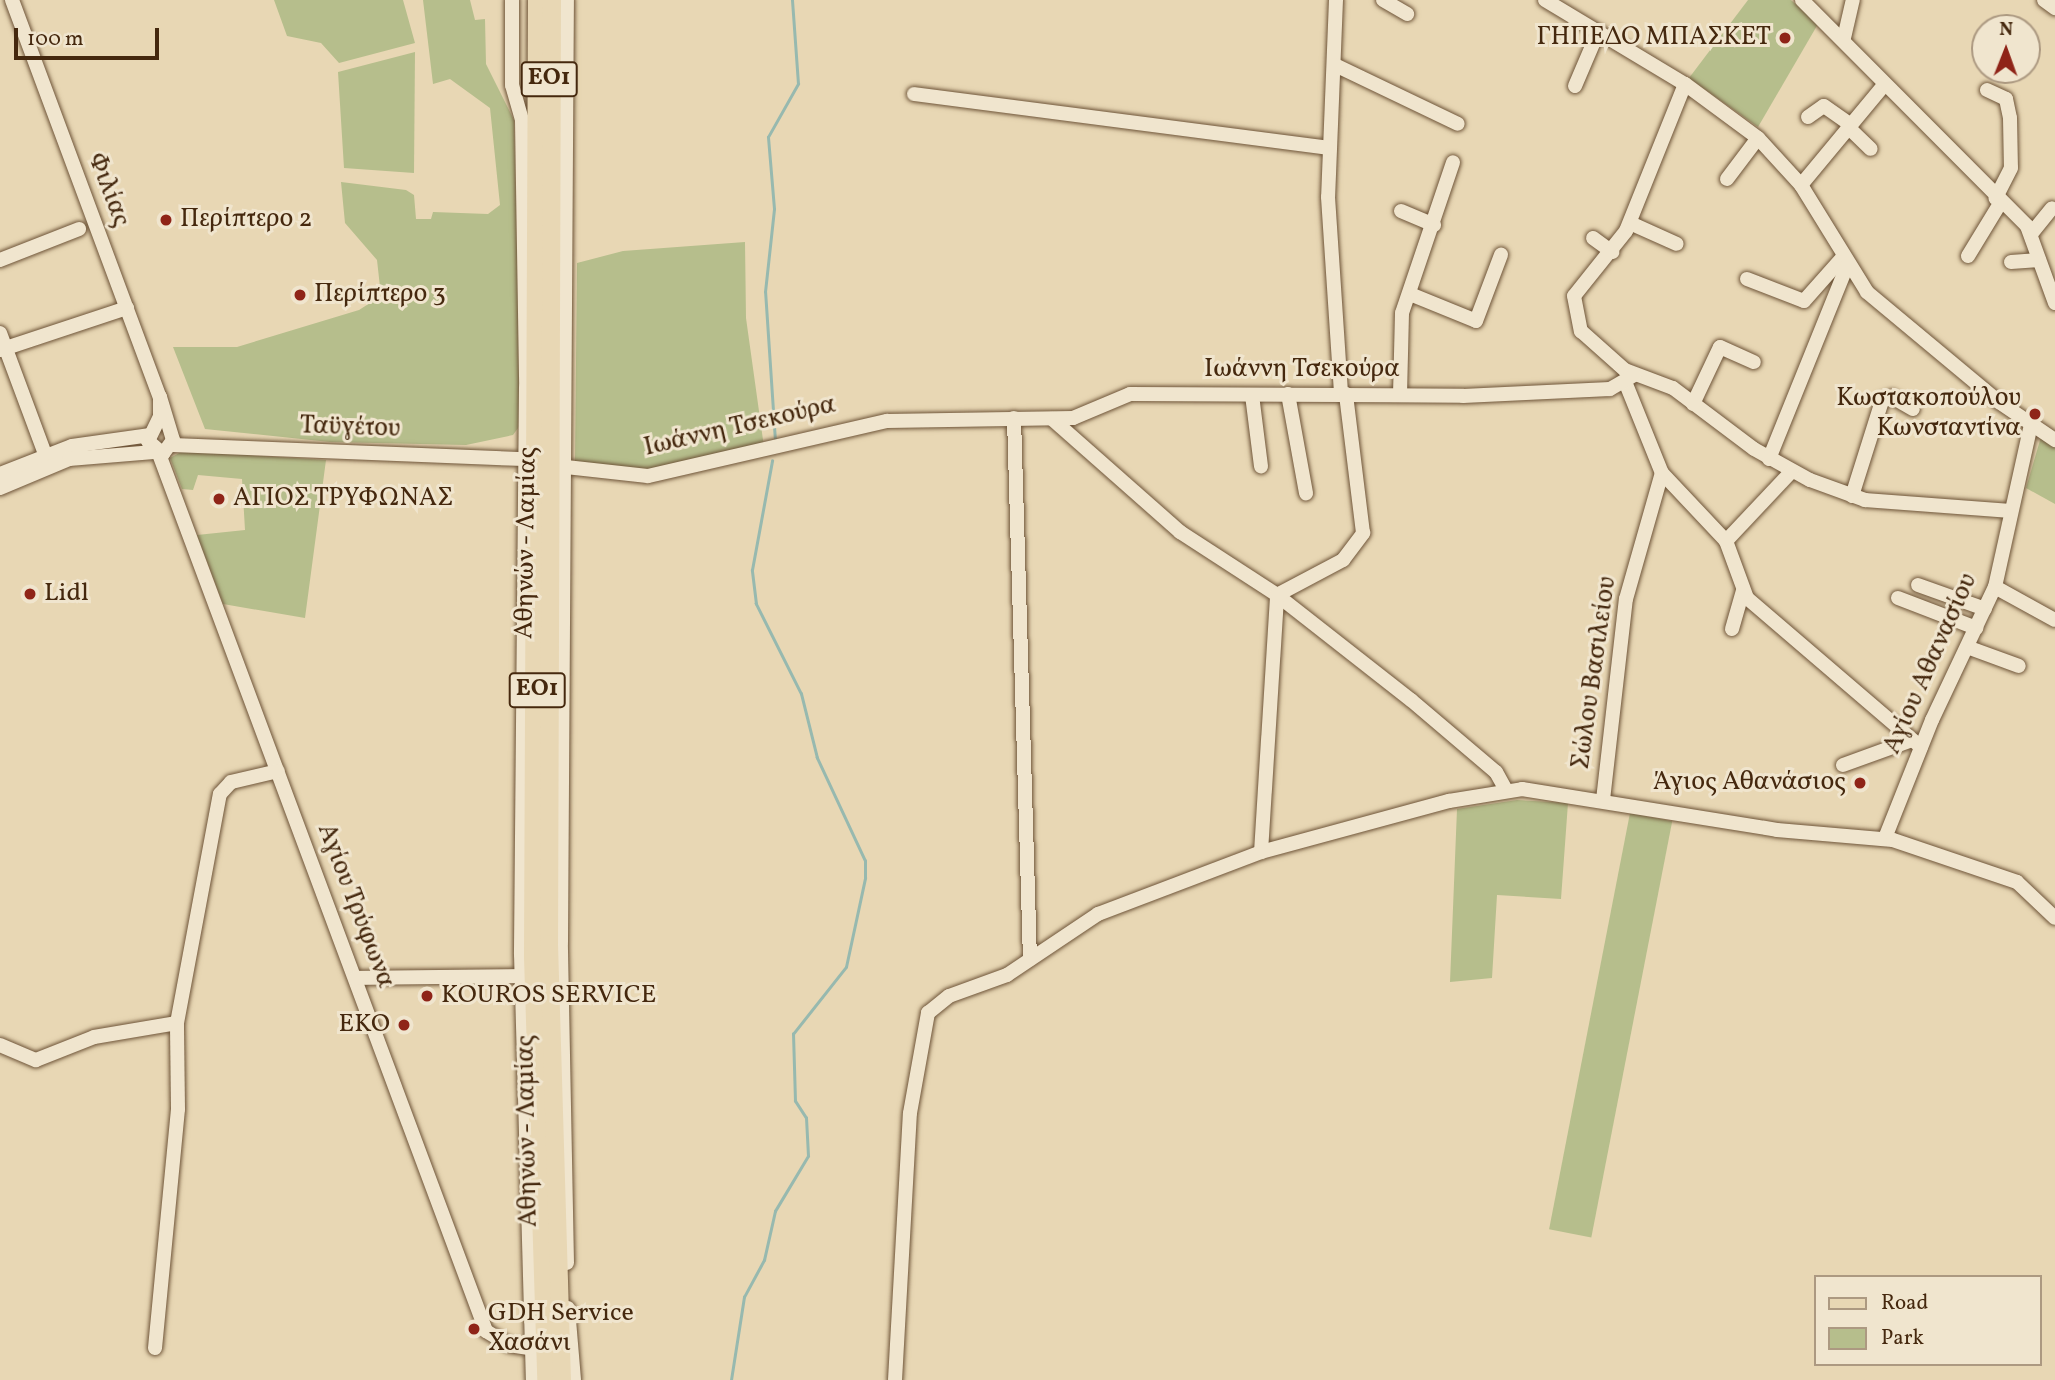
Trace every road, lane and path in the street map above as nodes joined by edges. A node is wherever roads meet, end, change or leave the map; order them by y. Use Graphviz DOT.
graph roads {
  1 [pos="12,0"];
  2 [pos="512,0"];
  3 [pos="537,0"];
  4 [pos="552,0"];
  5 [pos="567,0"];
  6 [pos="1336,0"];
  7 [pos="1383,0"];
  8 [pos="1545,0"];
  9 [pos="1802,0"];
  10 [pos="1853,0"];
  11 [pos="2044,0"];
  12 [pos="2055,8"];
  13 [pos="1407,14"];
  14 [pos="1598,32"];
  15 [pos="1844,38"];
  16 [pos="1335,65"];
  17 [pos="1685,84"];
  18 [pos="1885,84"];
  19 [pos="1575,86"];
  20 [pos="1987,90"];
  21 [pos="914,94"];
  22 [pos="1808,117"];
  23 [pos="1458,124"];
  24 [pos="1850,127"];
  25 [pos="1758,138"];
  26 [pos="1329,148"];
  27 [pos="1871,149"];
  28 [pos="1453,162"];
  29 [pos="1727,179"];
  30 [pos="1801,185"];
  31 [pos="1998,200"];
  32 [pos="2052,208"];
  33 [pos="1401,211"];
  34 [pos="1630,223"];
  35 [pos="1434,225"];
  36 [pos="79,229"];
  37 [pos="2031,234"];
  38 [pos="1593,238"];
  39 [pos="1677,244"];
  40 [pos="1612,252"];
  41 [pos="1501,255"];
  42 [pos="1968,256"];
  43 [pos="0,260"];
  44 [pos="2039,260"];
  45 [pos="2011,261"];
  46 [pos="1845,262"];
  47 [pos="1747,279"];
  48 [pos="1410,294"];
  49 [pos="2055,303"];
  50 [pos="127,308"];
  51 [pos="0,333"];
  52 [pos="3,350"];
  53 [pos="1754,362"];
  54 [pos="1630,380"];
  55 [pos="1288,394"];
  56 [pos="1343,394"];
  57 [pos="1252,395"];
  58 [pos="1400,395"];
  59 [pos="160,397"];
  60 [pos="1693,404"];
  61 [pos="1913,409"];
  62 [pos="1014,418"];
  63 [pos="1052,419"];
  64 [pos="2031,425"];
  65 [pos="152,433"];
  66 [pos="171,439"];
  67 [pos="2055,440"];
  68 [pos="157,453"];
  69 [pos="45,454"];
  70 [pos="525,459"];
  71 [pos="1769,459"];
  72 [pos="1261,466"];
  73 [pos="566,467"];
  74 [pos="1791,472"];
  75 [pos="1662,473"];
  76 [pos="0,474"];
  77 [pos="0,488"];
  78 [pos="1306,493"];
  79 [pos="1852,496"];
  80 [pos="2011,511"];
  81 [pos="1726,541"];
  82 [pos="1918,585"];
  83 [pos="1995,587"];
  84 [pos="1743,591"];
  85 [pos="1277,595"];
  86 [pos="1898,598"];
  87 [pos="1985,609"];
  88 [pos="2055,620"];
  89 [pos="1976,628"];
  90 [pos="1732,629"];
  91 [pos="1967,647"];
  92 [pos="2019,666"];
  93 [pos="1917,743"];
  94 [pos="1843,765"];
  95 [pos="278,771"];
  96 [pos="1506,790"];
  97 [pos="1603,800"];
  98 [pos="1885,838"];
  99 [pos="1261,852"];
  100 [pos="2055,918"];
  101 [pos="1030,959"];
  102 [pos="521,976"];
  103 [pos="356,978"];
  104 [pos="177,1023"];
  105 [pos="0,1045"];
  106 [pos="155,1348"];
  107 [pos="529,1348"];
  108 [pos="533,1380"];
  109 [pos="545,1380"];
  110 [pos="562,1380"];
  111 [pos="574,1380"];
  112 [pos="895,1380"];
  1 -- 50 [label="street, Φιλίας"];
  2 -- 70 [label="street"];
  3 -- 109 [label="main road, Αθηνών - Λαμίας / ΕΟ1"];
  4 -- 110 [label="main road, Αθηνών - Λαμίας / ΕΟ1"];
  5 -- 73 [label="street"];
  6 -- 16 [label="street"];
  7 -- 13 [label="street"];
  8 -- 14 [label="street"];
  9 -- 15 [label="street"];
  10 -- 15 [label="street"];
  11 -- 12 [label="street"];
  14 -- 17 [label="street"];
  14 -- 19 [label="street"];
  15 -- 18 [label="street"];
  16 -- 23 [label="street"];
  16 -- 26 [label="street"];
  17 -- 25 [label="street"];
  17 -- 34 [label="street"];
  18 -- 24 [label="street"];
  18 -- 31 [label="street"];
  20 -- 31 [label="street"];
  21 -- 26 [label="street"];
  22 -- 24 [label="street"];
  24 -- 27 [label="street"];
  24 -- 30 [label="street"];
  25 -- 29 [label="street"];
  25 -- 30 [label="street"];
  26 -- 56 [label="street"];
  28 -- 35 [label="street"];
  30 -- 46 [label="street"];
  31 -- 37 [label="street"];
  31 -- 42 [label="street"];
  32 -- 37 [label="street"];
  33 -- 35 [label="street"];
  34 -- 39 [label="street"];
  34 -- 40 [label="street"];
  35 -- 48 [label="street"];
  36 -- 43 [label="street"];
  37 -- 44 [label="street"];
  38 -- 40 [label="street"];
  40 -- 54 [label="street"];
  41 -- 48 [label="street"];
  44 -- 45 [label="street"];
  44 -- 49 [label="street"];
  46 -- 47 [label="street"];
  46 -- 64 [label="street"];
  46 -- 71 [label="street"];
  48 -- 58 [label="street"];
  50 -- 52 [label="street"];
  50 -- 59 [label="street, Φιλίας"];
  51 -- 52 [label="street"];
  52 -- 69 [label="street"];
  53 -- 60 [label="street"];
  54 -- 58 [label="street, Ιωάννη Τσεκούρα"];
  54 -- 60 [label="street, Ιωάννη Τσεκούρα"];
  54 -- 75 [label="street"];
  55 -- 56 [label="street, Ιωάννη Τσεκούρα"];
  55 -- 57 [label="street, Ιωάννη Τσεκούρα"];
  55 -- 78 [label="street"];
  56 -- 58 [label="street, Ιωάννη Τσεκούρα"];
  56 -- 85 [label="street"];
  57 -- 63 [label="street, Ιωάννη Τσεκούρα"];
  57 -- 72 [label="street"];
  59 -- 65 [label="street"];
  59 -- 66 [label="street, Φιλίας"];
  60 -- 71 [label="street, Ιωάννη Τσεκούρα"];
  61 -- 79 [label="street"];
  62 -- 63 [label="street, Ιωάννη Τσεκούρα"];
  62 -- 73 [label="street, Ιωάννη Τσεκούρα"];
  62 -- 101 [label="street"];
  63 -- 85 [label="street"];
  64 -- 67 [label="street"];
  64 -- 80 [label="street, Αγίου Αθανασίου"];
  65 -- 66 [label="street, Ταϋγέτου"];
  65 -- 68 [label="street, Αγίου Τρύφωνα"];
  65 -- 69 [label="street"];
  66 -- 68 [label="street"];
  66 -- 70 [label="street, Ταϋγέτου"];
  68 -- 77 [label="street"];
  68 -- 95 [label="street, Αγίου Τρύφωνα"];
  69 -- 76 [label="street"];
  70 -- 102 [label="street"];
  71 -- 74 [label="street, Ιωάννη Τσεκούρα"];
  73 -- 111 [label="street"];
  74 -- 79 [label="street, Ιωάννη Τσεκούρα"];
  74 -- 81 [label="street"];
  75 -- 81 [label="street"];
  75 -- 97 [label="street, Σώλου Βασιλείου"];
  79 -- 80 [label="street, Ιωάννη Τσεκούρα"];
  80 -- 83 [label="street, Αγίου Αθανασίου"];
  81 -- 84 [label="street"];
  82 -- 87 [label="street"];
  83 -- 87 [label="street, Αγίου Αθανασίου"];
  83 -- 88 [label="street"];
  84 -- 90 [label="street"];
  84 -- 93 [label="street"];
  85 -- 96 [label="street"];
  85 -- 99 [label="street"];
  86 -- 89 [label="street"];
  87 -- 89 [label="street, Αγίου Αθανασίου"];
  89 -- 91 [label="street, Αγίου Αθανασίου"];
  91 -- 92 [label="street"];
  91 -- 93 [label="street, Αγίου Αθανασίου"];
  93 -- 94 [label="street"];
  93 -- 98 [label="street, Αγίου Αθανασίου"];
  95 -- 103 [label="street, Αγίου Τρύφωνα"];
  95 -- 104 [label="street"];
  96 -- 97 [label="street"];
  96 -- 99 [label="street"];
  97 -- 98 [label="street"];
  98 -- 100 [label="street"];
  99 -- 101 [label="street"];
  101 -- 112 [label="street"];
  102 -- 103 [label="street"];
  102 -- 107 [label="street"];
  103 -- 107 [label="street, Αγίου Τρύφωνα"];
  104 -- 105 [label="street"];
  104 -- 106 [label="street"];
  107 -- 108 [label="street"];
}
